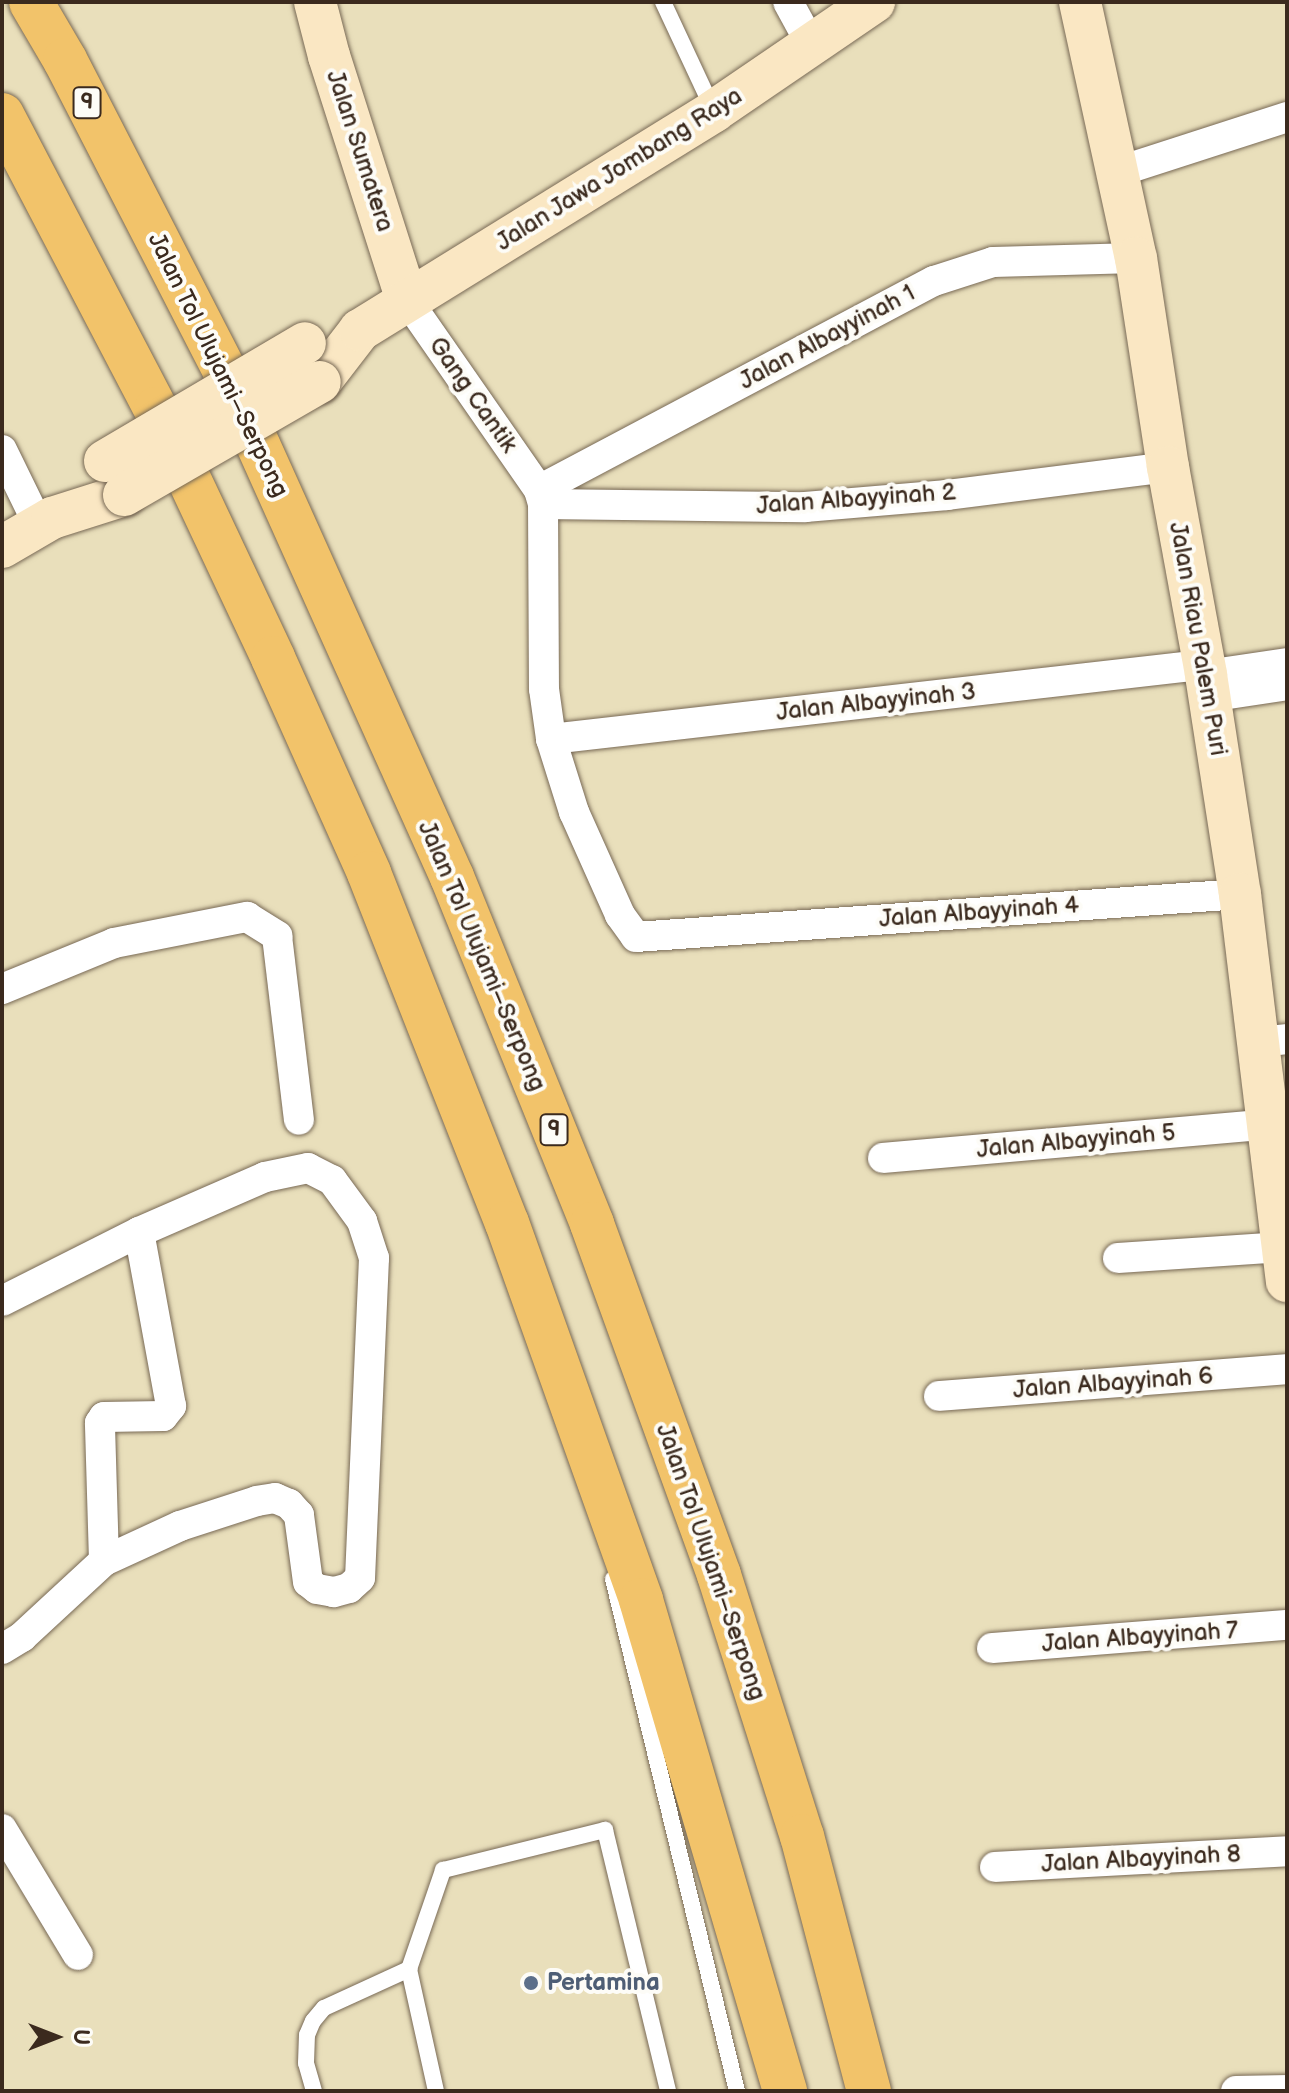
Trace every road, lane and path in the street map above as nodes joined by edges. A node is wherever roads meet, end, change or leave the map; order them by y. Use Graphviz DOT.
graph roads {
  1 [pos="31,2"];
  2 [pos="315,2"];
  3 [pos="663,2"];
  4 [pos="788,2"];
  5 [pos="874,2"];
  6 [pos="1080,2"];
  7 [pos="812,46"];
  8 [pos="714,111"];
  9 [pos="2,115"];
  10 [pos="1287,117"];
  11 [pos="1117,172"];
  12 [pos="1136,258"];
  13 [pos="407,300"];
  14 [pos="360,330"];
  15 [pos="2,450"];
  16 [pos="1168,467"];
  17 [pos="115,478"];
  18 [pos="541,497"];
  19 [pos="45,522"];
  20 [pos="2,547"];
  21 [pos="1287,663"];
  22 [pos="1206,679"];
  23 [pos="1287,685"];
  24 [pos="551,739"];
  25 [pos="1240,894"];
  26 [pos="2,989"];
  27 [pos="1273,1040"];
  28 [pos="299,1120"];
  29 [pos="1269,1124"];
  30 [pos="883,1158"];
  31 [pos="1283,1195"];
  32 [pos="139,1232"];
  33 [pos="1118,1258"];
  34 [pos="1285,1264"];
  35 [pos="2,1301"];
  36 [pos="1287,1369"];
  37 [pos="939,1396"];
  38 [pos="576,1415"];
  39 [pos="104,1561"];
  40 [pos="1287,1625"];
  41 [pos="992,1648"];
  42 [pos="2,1649"];
  43 [pos="2,1829"];
  44 [pos="1287,1851"];
  45 [pos="995,1867"];
  46 [pos="78,1955"];
  47 [pos="409,1969"];
  48 [pos="1287,2090"];
  49 [pos="314,2091"];
  50 [pos="436,2091"];
  51 [pos="668,2091"];
  52 [pos="737,2091"];
  53 [pos="785,2091"];
  54 [pos="869,2091"];
  55 [pos="1236,2091"];
  1 -- 54 [label="highway, Jalan Tol Ulujami–Serpong / 9"];
  2 -- 13 [label="street, Jalan Sumatera"];
  3 -- 8 [label="lane"];
  4 -- 7 [label="street"];
  5 -- 7 [label="street, Jalan Jawa Jombang Raya"];
  6 -- 11 [label="street, Jalan Riau Palem Puri"];
  7 -- 8 [label="street, Jalan Jawa Jombang Raya"];
  8 -- 13 [label="street, Jalan Jawa Jombang Raya"];
  9 -- 38 [label="highway"];
  10 -- 11 [label="street"];
  11 -- 12 [label="street, Jalan Riau Palem Puri"];
  12 -- 16 [label="street, Jalan Riau Palem Puri"];
  12 -- 18 [label="street, Jalan Albayyinah 1"];
  13 -- 14 [label="street, Jalan Jawa Jombang Raya"];
  13 -- 18 [label="street, Gang Cantik"];
  14 -- 17 [label="street, Jalan Jawa Jombang Raya, bridge"];
  14 -- 17 [label="street, Jalan Jawa Jombang Raya, bridge"];
  15 -- 19 [label="street"];
  16 -- 18 [label="street, Jalan Albayyinah 2"];
  16 -- 22 [label="street, Jalan Riau Palem Puri"];
  17 -- 19 [label="street, Jalan Jawa Jombang Raya"];
  18 -- 24 [label="street"];
  19 -- 20 [label="street, Jalan Jawa Jombang Raya"];
  21 -- 22 [label="street"];
  22 -- 23 [label="street"];
  22 -- 24 [label="street, Jalan Albayyinah 3"];
  22 -- 25 [label="street, Jalan Riau Palem Puri"];
  24 -- 25 [label="street, Jalan Albayyinah 4"];
  25 -- 27 [label="street, Jalan Riau Palem Puri"];
  26 -- 28 [label="street"];
  27 -- 29 [label="street, Jalan Riau Palem Puri"];
  29 -- 30 [label="street, Jalan Albayyinah 5"];
  29 -- 31 [label="street, Jalan Riau Palem Puri"];
  31 -- 34 [label="street, Jalan Riau Palem Puri"];
  32 -- 35 [label="street"];
  32 -- 39 [label="street"];
  32 -- 39 [label="street"];
  33 -- 34 [label="street"];
  36 -- 37 [label="street, Jalan Albayyinah 6"];
  38 -- 52 [label="lane"];
  38 -- 53 [label="highway"];
  39 -- 42 [label="street"];
  40 -- 41 [label="street, Jalan Albayyinah 7"];
  43 -- 46 [label="street"];
  44 -- 45 [label="street, Jalan Albayyinah 8"];
  47 -- 49 [label="lane"];
  47 -- 50 [label="lane"];
  47 -- 51 [label="lane"];
  48 -- 55 [label="street"];
}
